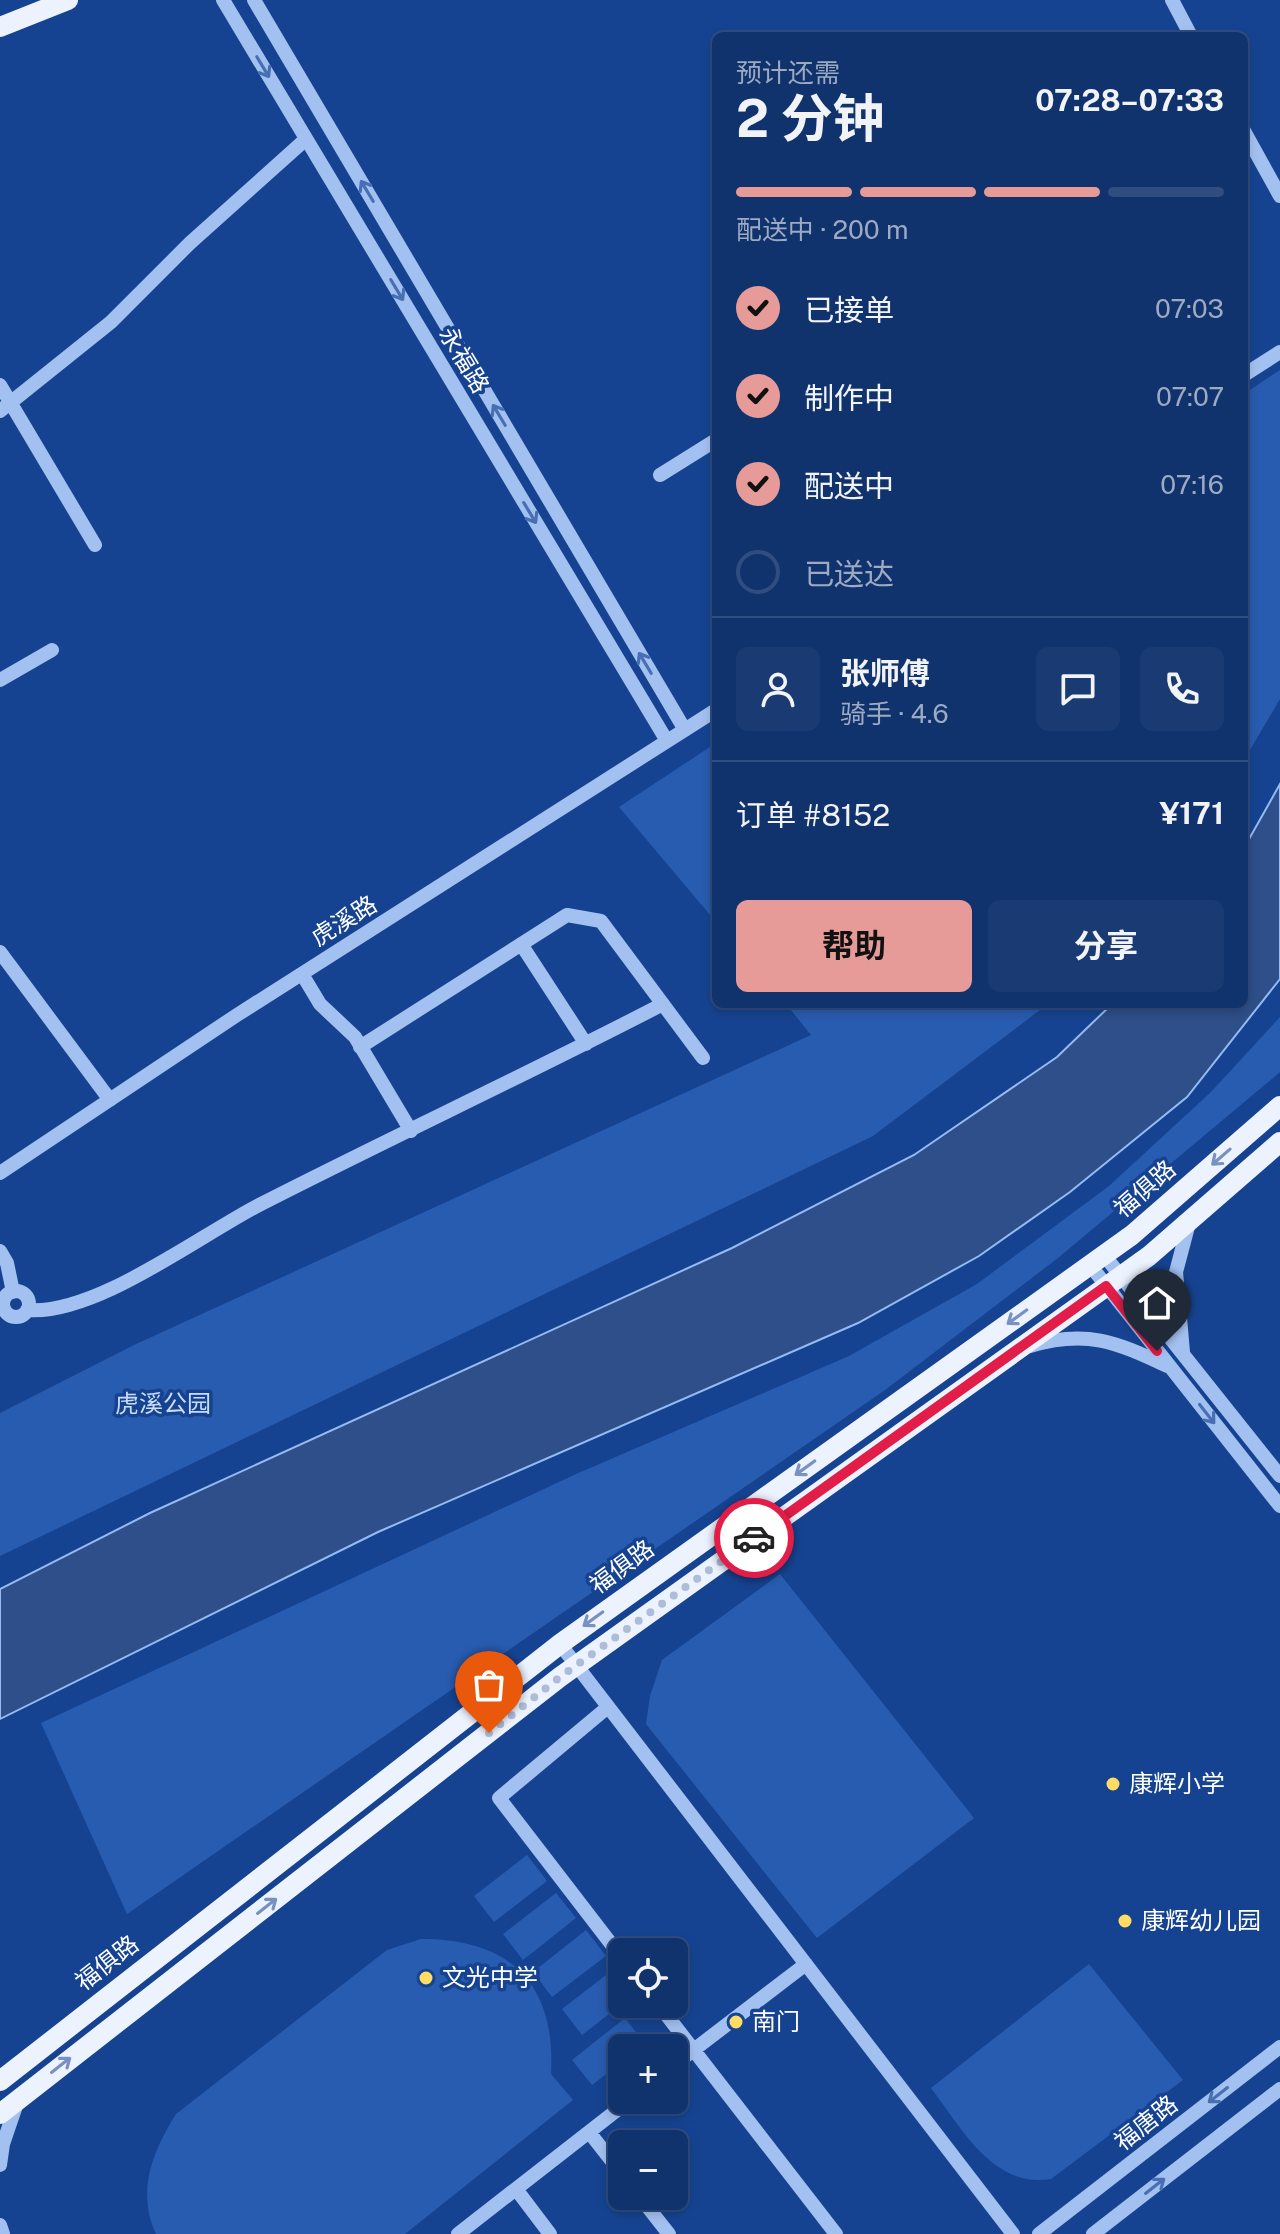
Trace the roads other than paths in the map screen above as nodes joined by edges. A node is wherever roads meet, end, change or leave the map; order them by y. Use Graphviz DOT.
graph roads {
  1 [pos="68,0"];
  2 [pos="210,0"];
  3 [pos="223,0"];
  4 [pos="1172,0"];
  5 [pos="260,4"];
  6 [pos="231,15"];
  7 [pos="0,27"];
  8 [pos="1189,32"];
  9 [pos="1248,138"];
  10 [pos="306,139"];
  11 [pos="1280,196"];
  12 [pos="1280,352"];
  13 [pos="1248,372"];
  14 [pos="0,385"];
  15 [pos="6,408"];
  16 [pos="712,442"];
  17 [pos="660,475"];
  18 [pos="95,545"];
  19 [pos="52,650"];
  20 [pos="0,680"];
  21 [pos="712,713"];
  22 [pos="685,730"];
  23 [pos="667,741"];
  24 [pos="521,944"];
  25 [pos="0,952"];
  26 [pos="302,974"];
  27 [pos="663,1004"];
  28 [pos="586,1044"];
  29 [pos="360,1047"];
  30 [pos="703,1058"];
  31 [pos="110,1100"];
  32 [pos="1280,1106"];
  33 [pos="411,1131"];
  34 [pos="1280,1142"];
  35 [pos="0,1173"];
  36 [pos="1189,1221"];
  37 [pos="0,1251"];
  38 [pos="1097,1260"];
  39 [pos="1114,1281"];
  40 [pos="13,1292"];
  41 [pos="27,1310"];
  42 [pos="2,1311"];
  43 [pos="1018,1349"];
  44 [pos="1184,1356"];
  45 [pos="1171,1368"];
  46 [pos="1280,1476"];
  47 [pos="1280,1506"];
  48 [pos="560,1644"];
  49 [pos="576,1665"];
  50 [pos="608,1707"];
  51 [pos="608,1940"];
  52 [pos="806,1964"];
  53 [pos="669,2018"];
  54 [pos="1280,2047"];
  55 [pos="693,2050"];
  56 [pos="688,2054"];
  57 [pos="0,2080"];
  58 [pos="1280,2089"];
  59 [pos="19,2098"];
  60 [pos="0,2114"];
  61 [pos="612,2114"];
  62 [pos="589,2132"];
  63 [pos="608,2156"];
  64 [pos="0,2165"];
  65 [pos="516,2189"];
  66 [pos="650,2210"];
  67 [pos="0,2225"];
  68 [pos="3,2234"];
  69 [pos="458,2234"];
  70 [pos="550,2234"];
  71 [pos="669,2234"];
  72 [pos="836,2234"];
  73 [pos="1013,2234"];
  74 [pos="1039,2234"];
  75 [pos="1093,2234"];
  1 -- 7 [label="main road"];
  2 -- 6 [label="street"];
  3 -- 6 [label="street, 永福路"];
  4 -- 8 [label="street"];
  22 -- 5 [label="street, 永福路, one-way"];
  6 -- 10 [label="street, 永福路, one-way"];
  9 -- 11 [label="street"];
  10 -- 15 [label="street"];
  10 -- 23 [label="street, 永福路, one-way"];
  12 -- 13 [label="street"];
  14 -- 15 [label="street"];
  15 -- 18 [label="street"];
  16 -- 17 [label="street"];
  19 -- 20 [label="street"];
  21 -- 22 [label="street, 虎溪路"];
  22 -- 23 [label="street, 虎溪路"];
  23 -- 26 [label="street, 虎溪路"];
  24 -- 27 [label="street"];
  24 -- 28 [label="street"];
  24 -- 29 [label="street"];
  25 -- 31 [label="street"];
  26 -- 29 [label="street"];
  26 -- 31 [label="street, 虎溪路"];
  27 -- 28 [label="street"];
  27 -- 30 [label="street"];
  28 -- 33 [label="street"];
  29 -- 33 [label="street"];
  31 -- 35 [label="street, 虎溪路"];
  32 -- 38 [label="main road, 福俱路, one-way"];
  33 -- 41 [label="street"];
  34 -- 36 [label="main road"];
  36 -- 39 [label="main road"];
  36 -- 44 [label="street"];
  37 -- 40 [label="street"];
  38 -- 39 [label="street"];
  38 -- 48 [label="main road, 福俱路, one-way"];
  39 -- 43 [label="main road"];
  39 -- 44 [label="street"];
  39 -- 45 [label="street"];
  40 -- 41 [label="street"];
  40 -- 42 [label="street"];
  41 -- 42 [label="street"];
  43 -- 45 [label="street"];
  43 -- 49 [label="main road"];
  44 -- 46 [label="street"];
  45 -- 47 [label="street, one-way"];
  48 -- 49 [label="street"];
  48 -- 57 [label="main road, 福俱路"];
  49 -- 50 [label="street"];
  59 -- 49 [label="main road, one-way"];
  50 -- 51 [label="street"];
  50 -- 52 [label="street"];
  52 -- 55 [label="street"];
  52 -- 73 [label="street"];
  53 -- 55 [label="street"];
  54 -- 74 [label="street, 福唐路, one-way"];
  55 -- 56 [label="street"];
  55 -- 72 [label="street"];
  75 -- 58 [label="street, one-way"];
  59 -- 60 [label="main road"];
  59 -- 64 [label="street"];
  61 -- 62 [label="street"];
  62 -- 63 [label="street"];
  62 -- 65 [label="street"];
  65 -- 69 [label="street"];
  65 -- 70 [label="street"];
  66 -- 71 [label="street"];
  67 -- 68 [label="street"];
}
